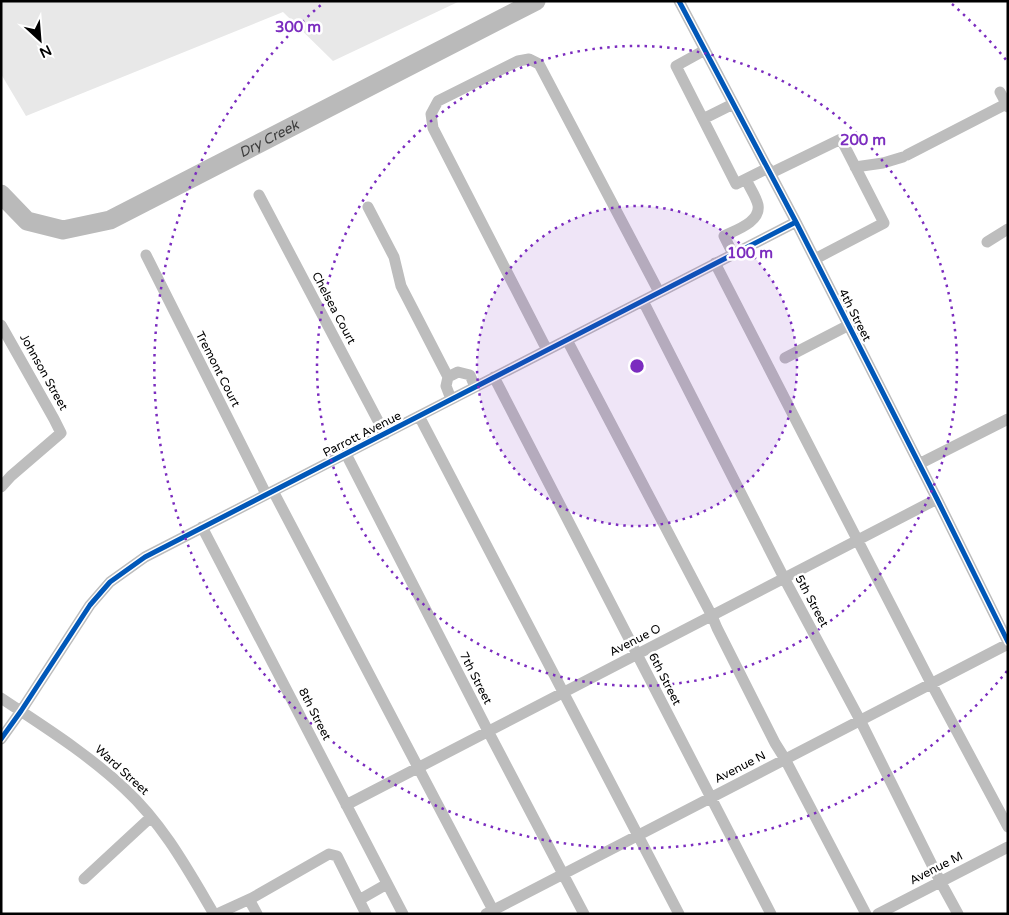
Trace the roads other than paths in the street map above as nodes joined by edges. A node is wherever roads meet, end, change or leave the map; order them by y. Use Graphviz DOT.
graph roads {
  1 [pos="679,1"];
  2 [pos="705,50"];
  3 [pos="1000,92"];
  4 [pos="733,104"];
  5 [pos="1007,105"];
  6 [pos="703,119"];
  7 [pos="854,167"];
  8 [pos="769,171"];
  9 [pos="746,179"];
  10 [pos="259,195"];
  11 [pos="368,207"];
  12 [pos="796,222"];
  13 [pos="1008,229"];
  14 [pos="986,242"];
  15 [pos="733,254"];
  16 [pos="146,255"];
  17 [pos="815,259"];
  18 [pos="715,264"];
  19 [pos="659,292"];
  20 [pos="642,301"];
  21 [pos="848,324"];
  22 [pos="1,325"];
  23 [pos="567,340"];
  24 [pos="547,350"];
  25 [pos="785,358"];
  26 [pos="448,377"];
  27 [pos="494,377"];
  28 [pos="475,387"];
  29 [pos="452,399"];
  30 [pos="419,416"];
  31 [pos="1008,419"];
  32 [pos="385,434"];
  33 [pos="346,454"];
  34 [pos="919,464"];
  35 [pos="1,487"];
  36 [pos="269,493"];
  37 [pos="937,499"];
  38 [pos="202,527"];
  39 [pos="858,540"];
  40 [pos="784,578"];
  41 [pos="712,616"];
  42 [pos="1008,643"];
  43 [pos="637,654"];
  44 [pos="932,683"];
  45 [pos="563,693"];
  46 [pos="1,698"];
  47 [pos="21,711"];
  48 [pos="860,720"];
  49 [pos="488,732"];
  50 [pos="1,739"];
  51 [pos="784,759"];
  52 [pos="418,768"];
  53 [pos="711,797"];
  54 [pos="346,805"];
  55 [pos="151,817"];
  56 [pos="1008,827"];
  57 [pos="637,835"];
  58 [pos="1008,847"];
  59 [pos="563,874"];
  60 [pos="84,879"];
  61 [pos="940,881"];
  62 [pos="387,884"];
  63 [pos="252,898"];
  64 [pos="359,900"];
  65 [pos="491,912"];
  66 [pos="215,914"];
  67 [pos="257,914"];
  68 [pos="366,914"];
  69 [pos="403,914"];
  70 [pos="584,914"];
  71 [pos="679,914"];
  72 [pos="771,914"];
  73 [pos="866,914"];
  74 [pos="878,914"];
  75 [pos="958,914"];
  1 -- 2 [label="street, 4th Street"];
  2 -- 4 [label="street, 4th Street"];
  2 -- 6 [label="street"];
  3 -- 5 [label="street"];
  4 -- 6 [label="street"];
  4 -- 8 [label="street, 4th Street"];
  5 -- 7 [label="street"];
  6 -- 9 [label="street"];
  7 -- 8 [label="street"];
  7 -- 17 [label="street"];
  8 -- 9 [label="street"];
  8 -- 12 [label="street, 4th Street"];
  9 -- 15 [label="street"];
  10 -- 32 [label="street, Chelsea Court"];
  11 -- 26 [label="street"];
  12 -- 15 [label="street, Parrott Avenue"];
  12 -- 17 [label="street, 4th Street"];
  13 -- 14 [label="street"];
  15 -- 18 [label="street, Parrott Avenue"];
  16 -- 36 [label="street, Tremont Court"];
  17 -- 21 [label="street, 4th Street"];
  18 -- 19 [label="street, Parrott Avenue"];
  18 -- 39 [label="street"];
  19 -- 20 [label="street, Parrott Avenue"];
  19 -- 24 [label="street"];
  20 -- 23 [label="street, Parrott Avenue"];
  20 -- 40 [label="street, 5th Street"];
  21 -- 25 [label="street"];
  21 -- 34 [label="street, 4th Street"];
  22 -- 35 [label="street, Johnson Street"];
  23 -- 24 [label="street, Parrott Avenue"];
  23 -- 41 [label="street"];
  24 -- 27 [label="street, Parrott Avenue"];
  26 -- 28 [label="street"];
  26 -- 29 [label="street"];
  27 -- 28 [label="street, Parrott Avenue"];
  27 -- 43 [label="street, 6th Street"];
  28 -- 29 [label="street, Parrott Avenue"];
  29 -- 30 [label="street, Parrott Avenue"];
  30 -- 32 [label="street, Parrott Avenue"];
  30 -- 45 [label="street"];
  31 -- 34 [label="street"];
  32 -- 33 [label="street, Parrott Avenue"];
  33 -- 36 [label="street, Parrott Avenue"];
  33 -- 49 [label="street, 7th Street"];
  34 -- 37 [label="street, 4th Street"];
  36 -- 38 [label="street, Parrott Avenue"];
  36 -- 52 [label="street, Tremont Court"];
  37 -- 39 [label="street, Avenue O"];
  37 -- 42 [label="street, 4th Street"];
  38 -- 47 [label="street, Parrott Avenue"];
  38 -- 54 [label="street, 8th Street"];
  39 -- 40 [label="street, Avenue O"];
  39 -- 44 [label="street"];
  40 -- 41 [label="street, Avenue O"];
  40 -- 48 [label="street, 5th Street"];
  41 -- 43 [label="street, Avenue O"];
  41 -- 51 [label="street"];
  42 -- 44 [label="street, Avenue N"];
  43 -- 45 [label="street, Avenue O"];
  43 -- 53 [label="street, 6th Street"];
  44 -- 48 [label="street, Avenue N"];
  44 -- 56 [label="street"];
  45 -- 49 [label="street, Avenue O"];
  45 -- 57 [label="street"];
  46 -- 47 [label="street, Ward Street"];
  47 -- 50 [label="street, Parrott Avenue"];
  47 -- 55 [label="street, Ward Street"];
  48 -- 51 [label="street, Avenue N"];
  48 -- 61 [label="street, 5th Street"];
  49 -- 52 [label="street, Avenue O"];
  49 -- 59 [label="street, 7th Street"];
  51 -- 53 [label="street, Avenue N"];
  51 -- 73 [label="street"];
  52 -- 54 [label="street, Avenue O"];
  52 -- 65 [label="street, Tremont Court"];
  53 -- 57 [label="street, Avenue N"];
  53 -- 72 [label="street, 6th Street"];
  54 -- 62 [label="street, 8th Street"];
  55 -- 60 [label="street"];
  55 -- 66 [label="street, Ward Street"];
  57 -- 59 [label="street, Avenue N"];
  57 -- 71 [label="street"];
  58 -- 61 [label="street, Avenue M"];
  59 -- 65 [label="street, Avenue N"];
  59 -- 70 [label="street, 7th Street"];
  61 -- 74 [label="street, Avenue M"];
  61 -- 75 [label="street, 5th Street"];
  62 -- 64 [label="street"];
  62 -- 69 [label="street, 8th Street"];
  63 -- 64 [label="street"];
  63 -- 66 [label="street"];
  63 -- 67 [label="street"];
  64 -- 68 [label="street"];
}
